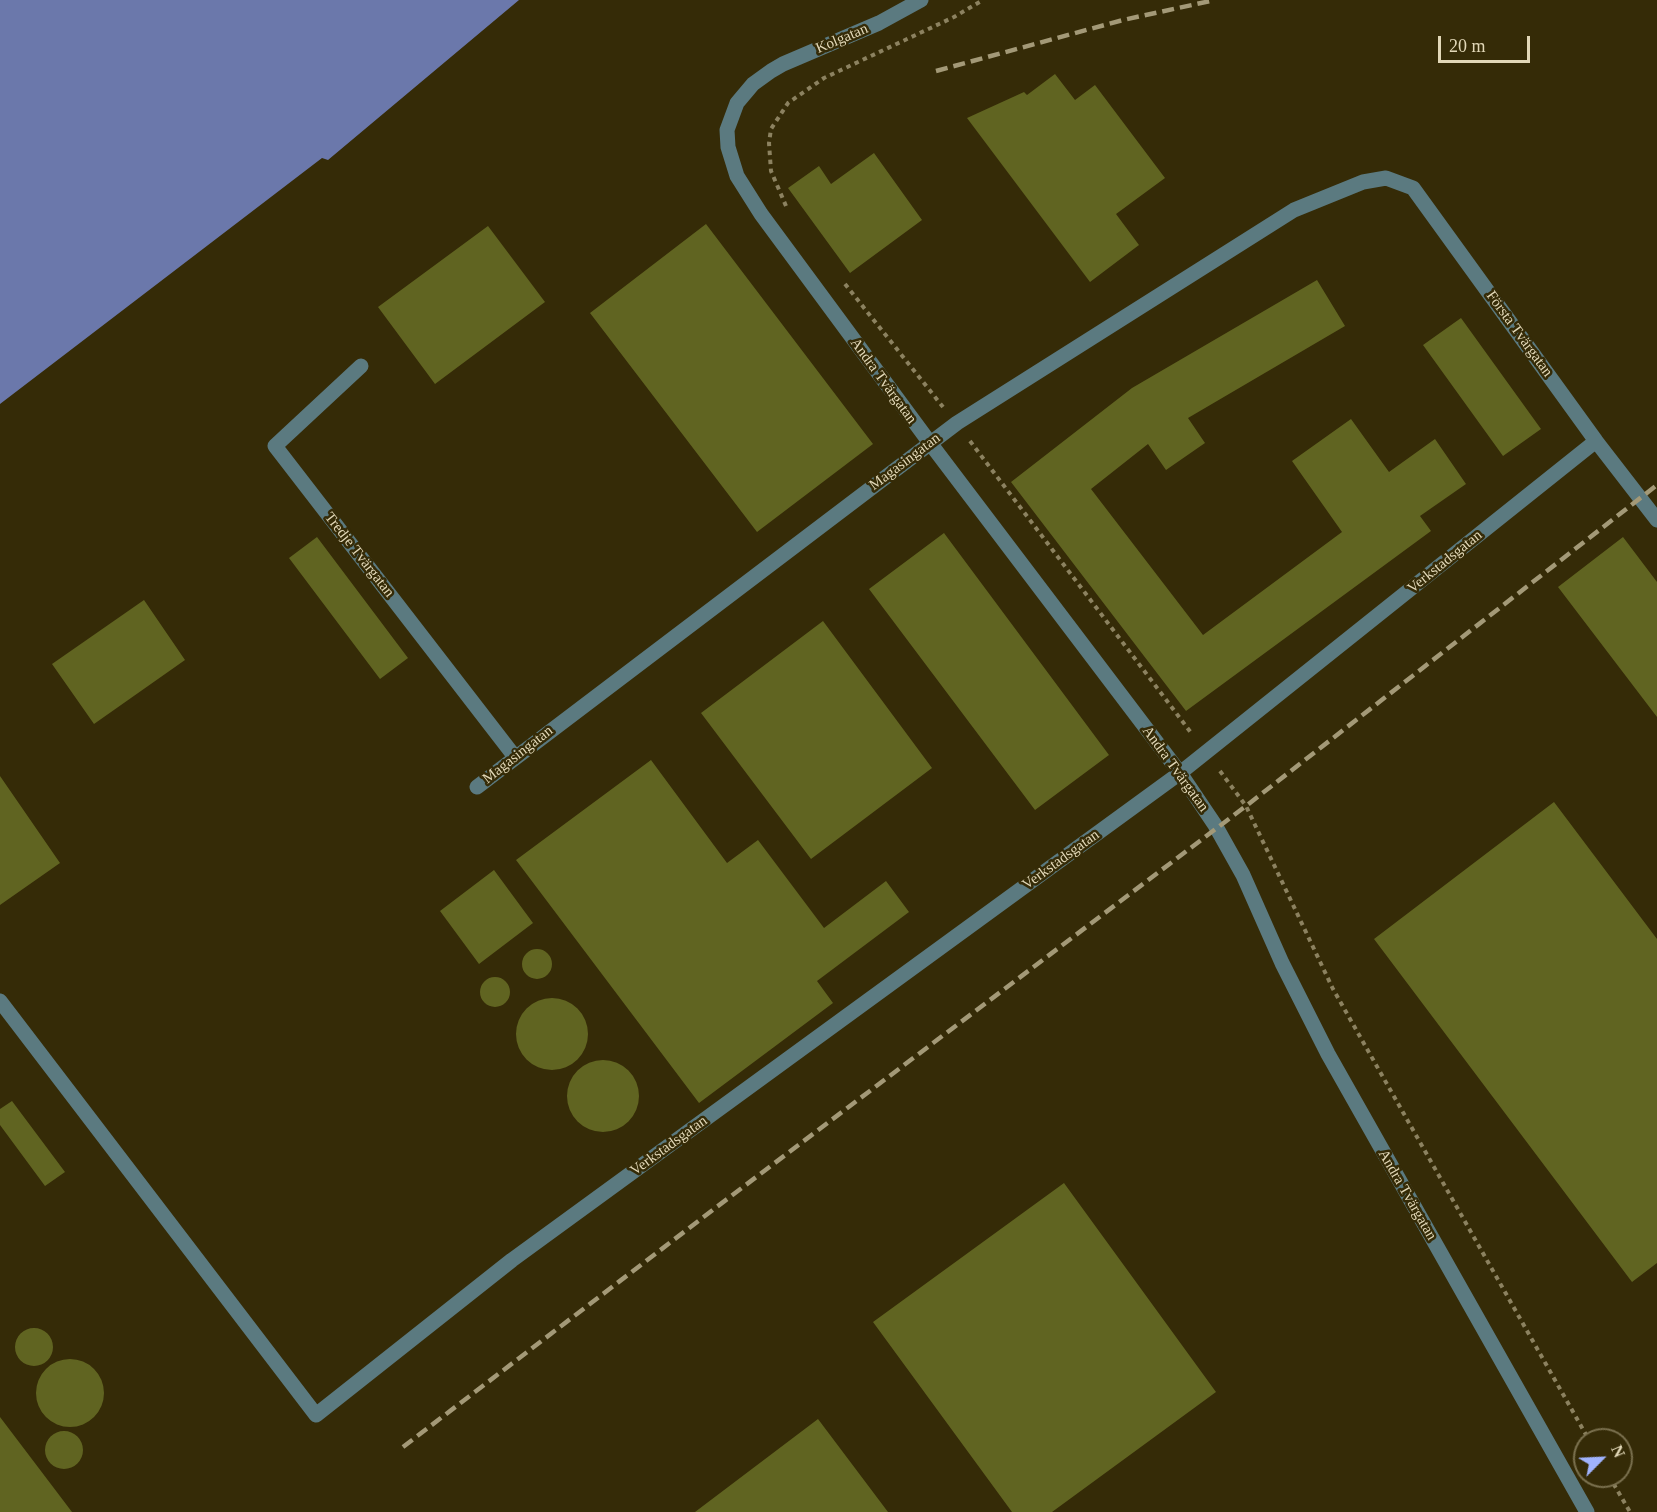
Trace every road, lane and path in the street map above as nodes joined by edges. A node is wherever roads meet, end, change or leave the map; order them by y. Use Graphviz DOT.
graph roads {
  1 [pos="921,0"];
  2 [pos="983,0"];
  3 [pos="762,76"];
  4 [pos="1363,182"];
  5 [pos="792,214"];
  6 [pos="840,279"];
  7 [pos="361,366"];
  8 [pos="957,423"];
  9 [pos="1596,441"];
  10 [pos="930,443"];
  11 [pos="1657,519"];
  12 [pos="1206,753"];
  13 [pos="515,757"];
  14 [pos="1180,773"];
  15 [pos="477,787"];
  16 [pos="0,1001"];
  17 [pos="1582,1428"];
  18 [pos="1616,1488"];
  19 [pos="1587,1512"];
  20 [pos="1630,1512"];
  1 -- 3 [label="street, Kolgatan"];
  2 -- 5 [label="path"];
  3 -- 10 [label="street, Andra Tvärgatan"];
  4 -- 8 [label="street, Magasingatan"];
  4 -- 9 [label="street, Första Tvärgatan"];
  6 -- 8 [label="path"];
  7 -- 13 [label="street, Tredje Tvärgatan"];
  8 -- 10 [label="street, Magasingatan"];
  8 -- 12 [label="path"];
  9 -- 11 [label="street, Första Tvärgatan"];
  9 -- 12 [label="street, Verkstadsgatan"];
  10 -- 13 [label="street, Magasingatan"];
  10 -- 14 [label="street, Andra Tvärgatan"];
  12 -- 14 [label="street, Verkstadsgatan"];
  12 -- 17 [label="path"];
  13 -- 15 [label="street, Magasingatan"];
  14 -- 16 [label="street, Verkstadsgatan"];
  14 -- 19 [label="street, Andra Tvärgatan"];
  18 -- 20 [label="path"];
}
